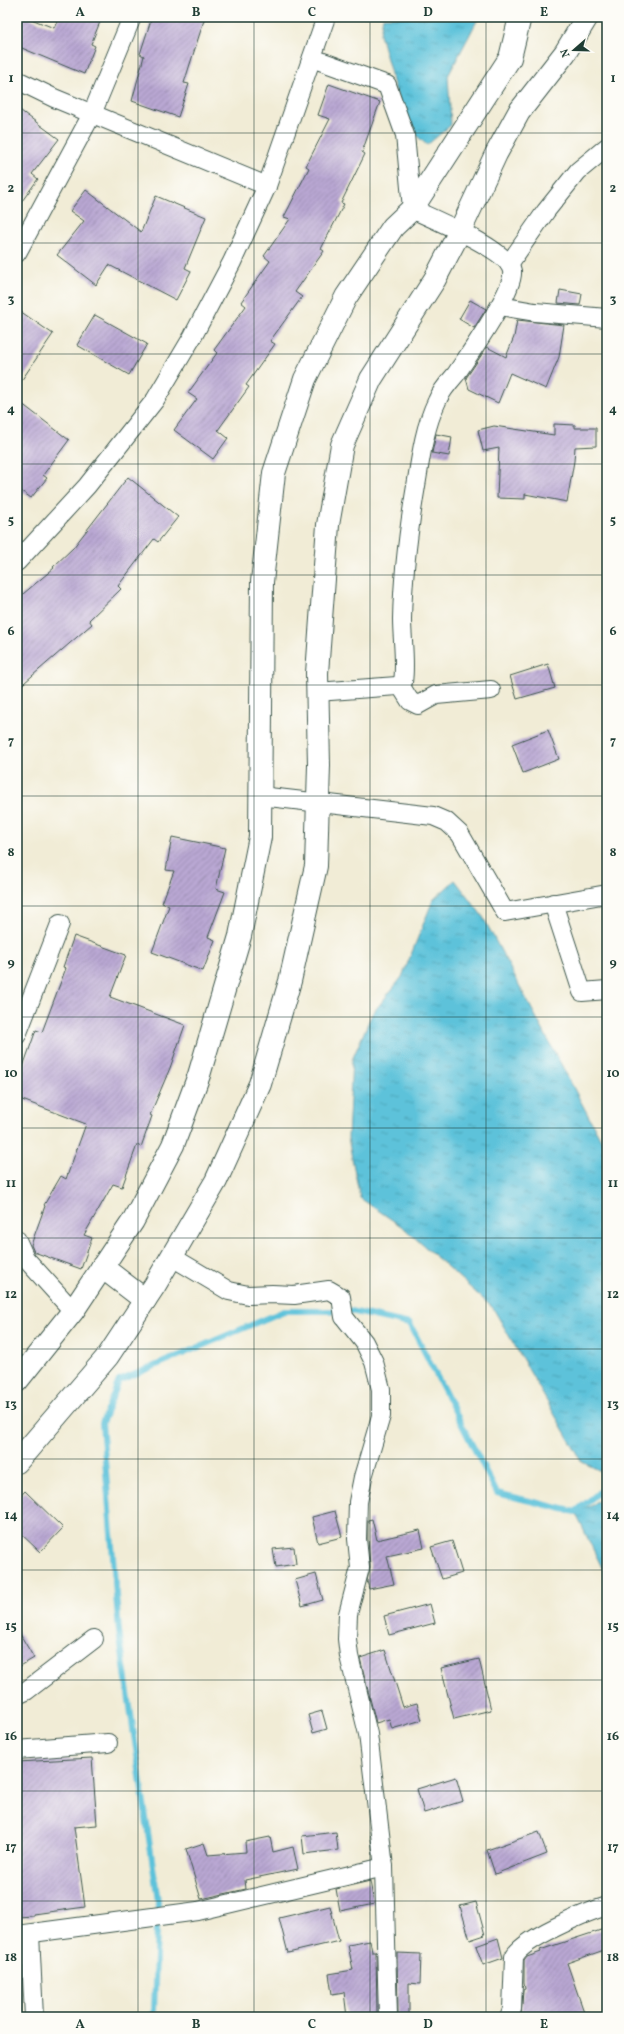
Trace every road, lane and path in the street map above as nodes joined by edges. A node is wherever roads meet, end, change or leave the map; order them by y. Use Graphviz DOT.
graph roads {
  1 [pos="132,17"];
  2 [pos="326,17"];
  3 [pos="520,17"];
  4 [pos="587,17"];
  5 [pos="312,58"];
  6 [pos="17,80"];
  7 [pos="92,114"];
  8 [pos="607,147"];
  9 [pos="268,186"];
  10 [pos="412,209"];
  11 [pos="460,231"];
  12 [pos="17,253"];
  13 [pos="509,264"];
  14 [pos="500,306"];
  15 [pos="607,318"];
  16 [pos="17,562"];
  17 [pos="400,685"];
  18 [pos="491,690"];
  19 [pos="318,692"];
  20 [pos="260,796"];
  21 [pos="318,802"];
  22 [pos="607,894"];
  23 [pos="553,903"];
  24 [pos="60,924"];
  25 [pos="607,990"];
  26 [pos="17,1035"];
  27 [pos="17,1240"];
  28 [pos="172,1257"];
  29 [pos="102,1267"];
  30 [pos="145,1300"];
  31 [pos="73,1311"];
  32 [pos="17,1381"];
  33 [pos="17,1462"];
  34 [pos="94,1639"];
  35 [pos="17,1695"];
  36 [pos="108,1744"];
  37 [pos="17,1750"];
  38 [pos="384,1867"];
  39 [pos="607,1906"];
  40 [pos="23,1934"];
  41 [pos="34,2017"];
  42 [pos="388,2017"];
  43 [pos="509,2017"];
  1 -- 7 [label="street"];
  2 -- 5 [label="street"];
  3 -- 10 [label="street"];
  4 -- 11 [label="street"];
  5 -- 9 [label="street"];
  5 -- 10 [label="street"];
  6 -- 7 [label="street"];
  7 -- 9 [label="street"];
  7 -- 12 [label="street"];
  8 -- 13 [label="street"];
  9 -- 16 [label="street"];
  10 -- 11 [label="street"];
  10 -- 20 [label="street"];
  11 -- 13 [label="street"];
  11 -- 19 [label="street"];
  13 -- 14 [label="street"];
  14 -- 15 [label="street"];
  14 -- 17 [label="street"];
  17 -- 18 [label="street"];
  17 -- 19 [label="street"];
  19 -- 21 [label="street"];
  20 -- 21 [label="street"];
  20 -- 29 [label="street"];
  21 -- 23 [label="street"];
  21 -- 28 [label="street"];
  22 -- 23 [label="street"];
  23 -- 25 [label="street"];
  24 -- 26 [label="street"];
  27 -- 31 [label="street"];
  28 -- 30 [label="street"];
  28 -- 38 [label="street"];
  29 -- 30 [label="street"];
  29 -- 31 [label="street"];
  30 -- 33 [label="street"];
  31 -- 32 [label="street"];
  34 -- 35 [label="street"];
  36 -- 37 [label="street"];
  38 -- 40 [label="street"];
  38 -- 42 [label="street"];
  39 -- 43 [label="street"];
  40 -- 41 [label="street"];
}
